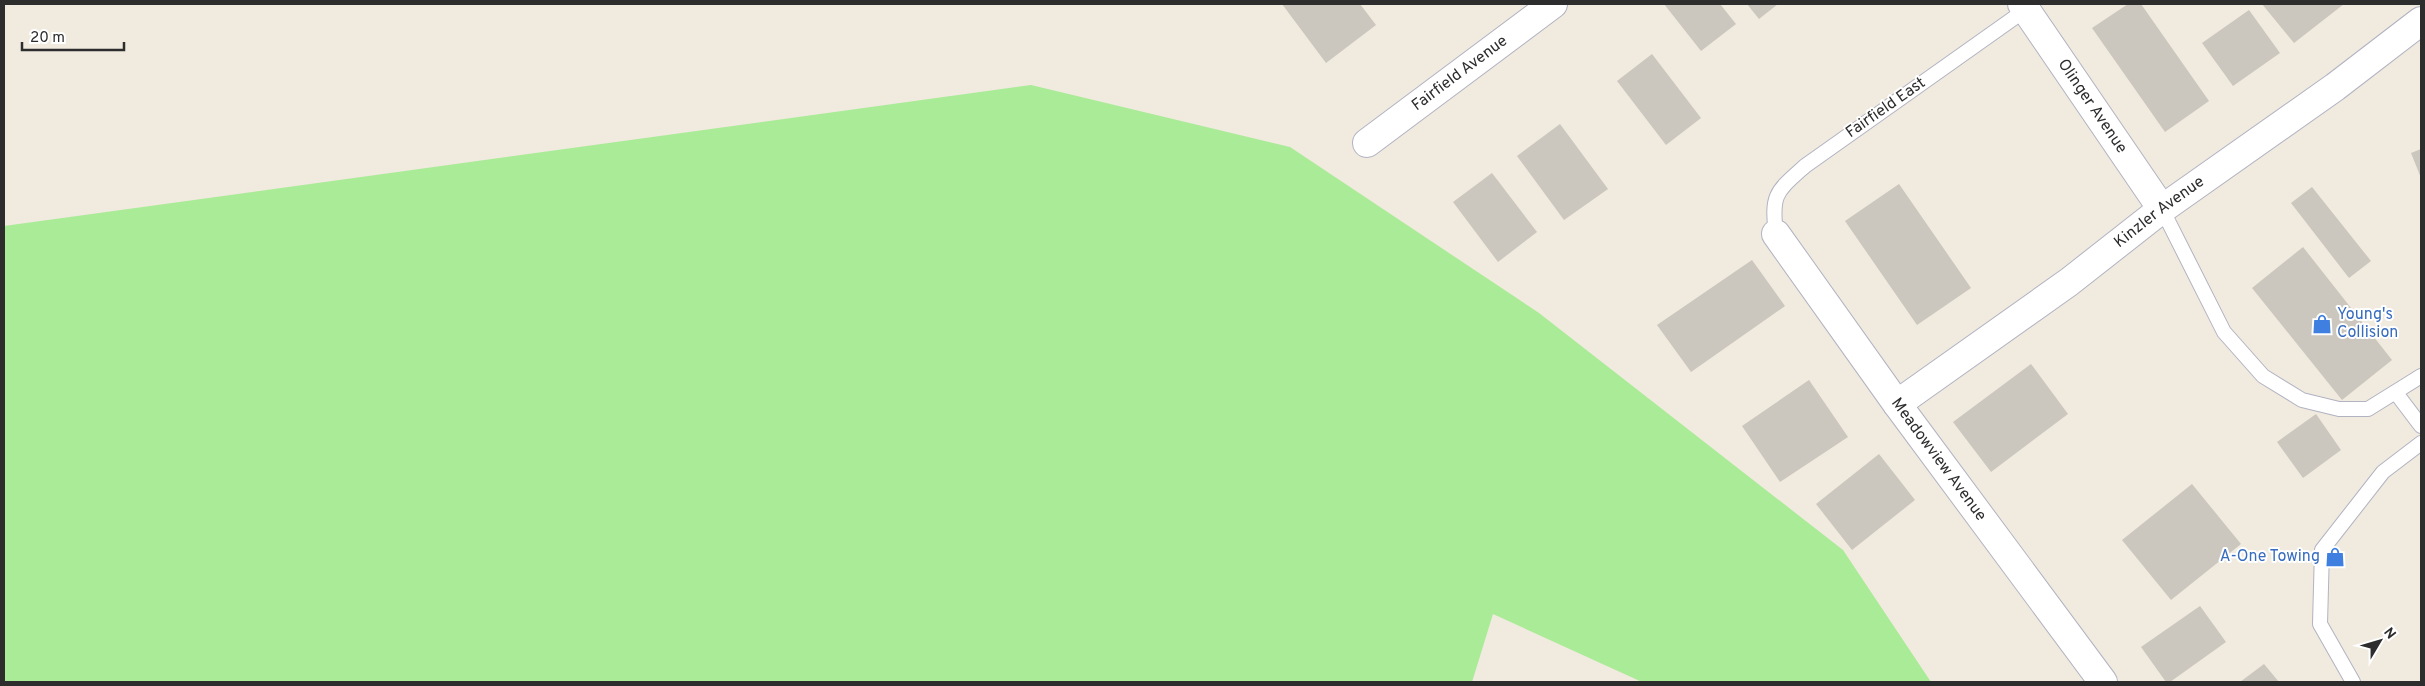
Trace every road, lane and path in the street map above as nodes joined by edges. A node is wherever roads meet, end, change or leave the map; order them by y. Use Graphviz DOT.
graph roads {
  1 [pos="1553,4"];
  2 [pos="2027,6"];
  3 [pos="2421,22"];
  4 [pos="1367,143"];
  5 [pos="2162,209"];
  6 [pos="1776,234"];
  7 [pos="2421,376"];
  8 [pos="2396,392"];
  9 [pos="1897,404"];
  10 [pos="2421,426"];
  11 [pos="2421,443"];
  12 [pos="2103,682"];
  13 [pos="2353,682"];
  1 -- 4 [label="street, Fairfield Avenue"];
  2 -- 5 [label="street, Olinger Avenue"];
  2 -- 6 [label="lane, Fairfield East"];
  3 -- 5 [label="street, Kinzler Avenue"];
  5 -- 8 [label="lane"];
  5 -- 9 [label="street, Kinzler Avenue"];
  6 -- 9 [label="street, Meadowview Avenue"];
  7 -- 8 [label="lane"];
  8 -- 10 [label="lane"];
  9 -- 12 [label="street, Meadowview Avenue"];
  11 -- 13 [label="lane"];
}
